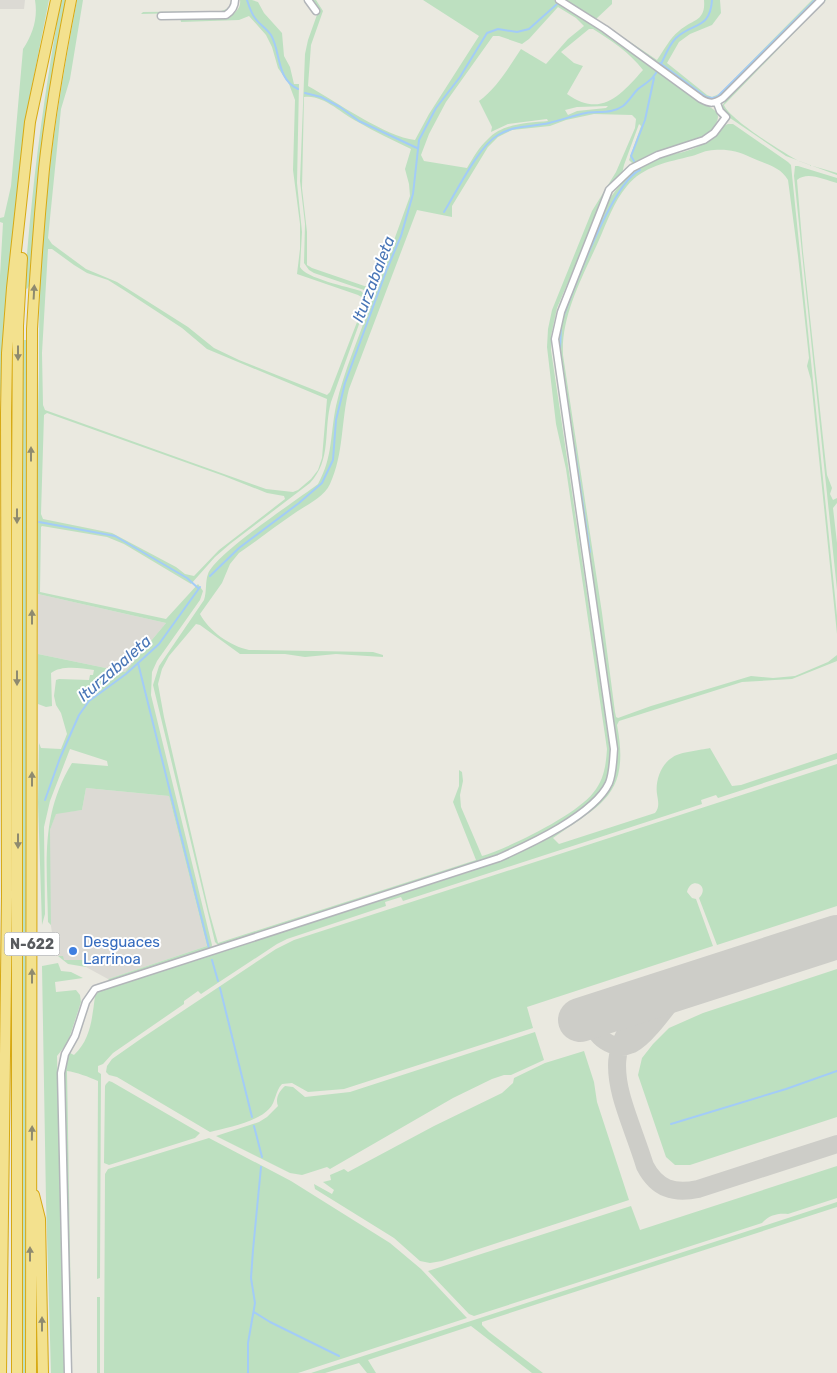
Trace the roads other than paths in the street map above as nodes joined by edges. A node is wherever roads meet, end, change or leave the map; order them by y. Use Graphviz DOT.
graph roads {
  1 [pos="56,0"];
  2 [pos="71,0"];
  3 [pos="235,0"];
  4 [pos="308,0"];
  5 [pos="559,0"];
  6 [pos="821,0"];
  7 [pos="316,11"];
  8 [pos="161,16"];
  9 [pos="51,27"];
  10 [pos="716,103"];
  11 [pos="30,1182"];
  12 [pos="4,1184"];
  13 [pos="1,1373"];
  14 [pos="7,1373"];
  15 [pos="17,1373"];
  16 [pos="31,1373"];
  17 [pos="43,1373"];
  18 [pos="68,1373"];
  1 -- 9 [label="highway, N-622"];
  11 -- 2 [label="highway, N-622, one-way"];
  3 -- 8 [label="street"];
  4 -- 7 [label="street"];
  5 -- 10 [label="street"];
  6 -- 10 [label="street"];
  9 -- 12 [label="highway"];
  9 -- 15 [label="highway, N-622, one-way"];
  10 -- 18 [label="street"];
  16 -- 11 [label="highway, N-622, one-way"];
  17 -- 11 [label="highway, one-way"];
  12 -- 13 [label="highway"];
  12 -- 14 [label="highway"];
}
